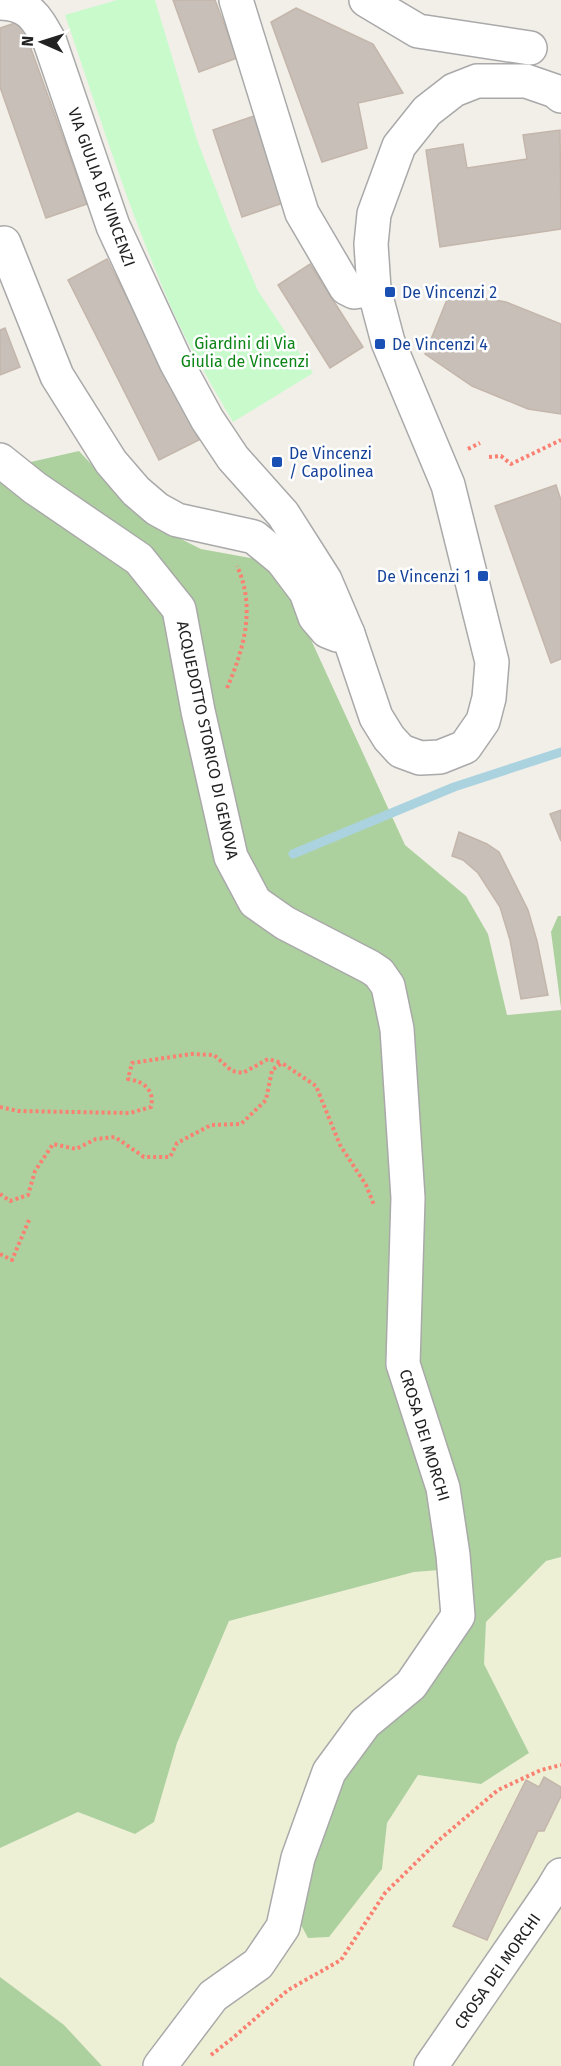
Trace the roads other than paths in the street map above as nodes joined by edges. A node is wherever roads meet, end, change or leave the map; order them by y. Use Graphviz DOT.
graph roads {
  1 [pos="237,0"];
  2 [pos="366,0"];
  3 [pos="0,3"];
  4 [pos="530,48"];
  5 [pos="561,96"];
  6 [pos="4,243"];
  7 [pos="374,289"];
  8 [pos="0,460"];
  9 [pos="348,634"];
  10 [pos="406,1277"];
  11 [pos="561,1875"];
  12 [pos="160,2066"];
  13 [pos="431,2066"];
  1 -- 7 [label="street"];
  2 -- 4 [label="street"];
  3 -- 9 [label="street, VIA GIULIA DE VINCENZI"];
  5 -- 7 [label="street, VIA GIULIA DE VINCENZI"];
  6 -- 9 [label="street"];
  7 -- 9 [label="street, VIA GIULIA DE VINCENZI"];
  8 -- 10 [label="street, ACQUEDOTTO STORICO DI GENOVA"];
  10 -- 12 [label="street, CROSA DEI MORCHI"];
  11 -- 13 [label="street, CROSA DEI MORCHI"];
}
